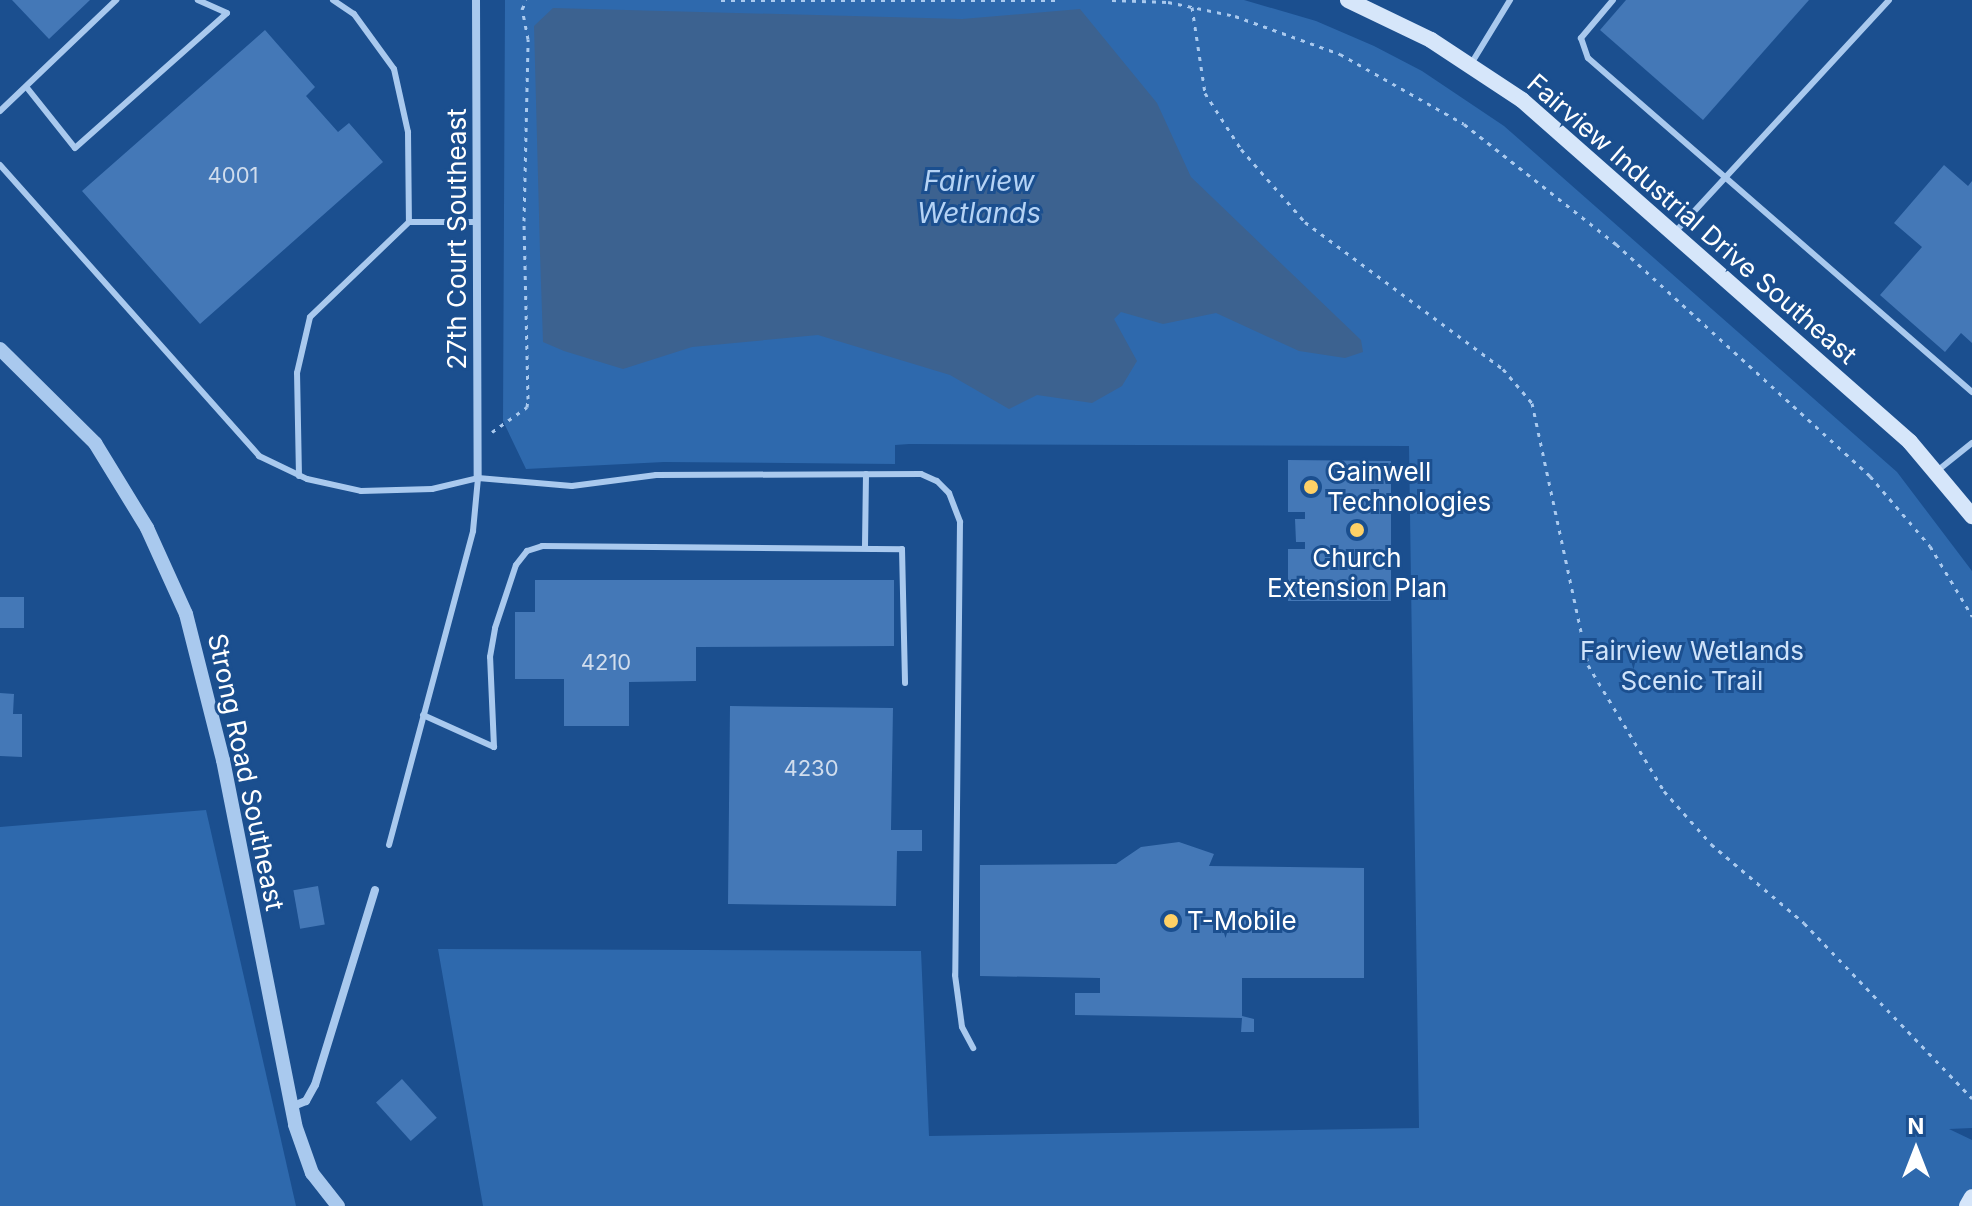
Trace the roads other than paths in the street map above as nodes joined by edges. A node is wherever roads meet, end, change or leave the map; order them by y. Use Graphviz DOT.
graph roads {
  1 [pos="116,0"];
  2 [pos="198,0"];
  3 [pos="333,0"];
  4 [pos="476,0"];
  5 [pos="1348,0"];
  6 [pos="1510,0"];
  7 [pos="1613,0"];
  8 [pos="1889,0"];
  9 [pos="1471,64"];
  10 [pos="28,89"];
  11 [pos="0,111"];
  12 [pos="0,165"];
  13 [pos="1725,178"];
  14 [pos="409,222"];
  15 [pos="477,222"];
  16 [pos="1673,234"];
  17 [pos="0,349"];
  18 [pos="1972,392"];
  19 [pos="1972,443"];
  20 [pos="1937,472"];
  21 [pos="866,474"];
  22 [pos="299,476"];
  23 [pos="478,478"];
  24 [pos="1972,516"];
  25 [pos="865,546"];
  26 [pos="905,683"];
  27 [pos="423,715"];
  28 [pos="389,845"];
  29 [pos="375,890"];
  30 [pos="973,1048"];
  31 [pos="291,1107"];
  32 [pos="1972,1197"];
  33 [pos="338,1206"];
  34 [pos="1967,1206"];
  1 -- 10 [label="lane"];
  2 -- 10 [label="lane"];
  3 -- 14 [label="lane"];
  4 -- 15 [label="street, 27th Court Southeast"];
  5 -- 9 [label="main road, Fairview Industrial Drive Southeast"];
  6 -- 9 [label="lane"];
  7 -- 13 [label="lane"];
  8 -- 13 [label="lane"];
  9 -- 16 [label="main road, Fairview Industrial Drive Southeast"];
  10 -- 11 [label="lane"];
  12 -- 22 [label="lane"];
  13 -- 16 [label="lane"];
  13 -- 18 [label="lane"];
  14 -- 15 [label="lane"];
  14 -- 22 [label="lane"];
  15 -- 23 [label="street, 27th Court Southeast"];
  16 -- 20 [label="main road, Fairview Industrial Drive Southeast"];
  17 -- 31 [label="street, Strong Road Southeast"];
  19 -- 20 [label="lane"];
  20 -- 24 [label="main road, Fairview Industrial Drive Southeast"];
  21 -- 23 [label="lane"];
  21 -- 25 [label="lane"];
  21 -- 30 [label="lane"];
  22 -- 23 [label="lane"];
  23 -- 27 [label="lane"];
  25 -- 26 [label="lane"];
  25 -- 27 [label="lane"];
  27 -- 28 [label="lane"];
  29 -- 31 [label="street"];
  31 -- 33 [label="street, Strong Road Southeast"];
  32 -- 34 [label="main road"];
}
